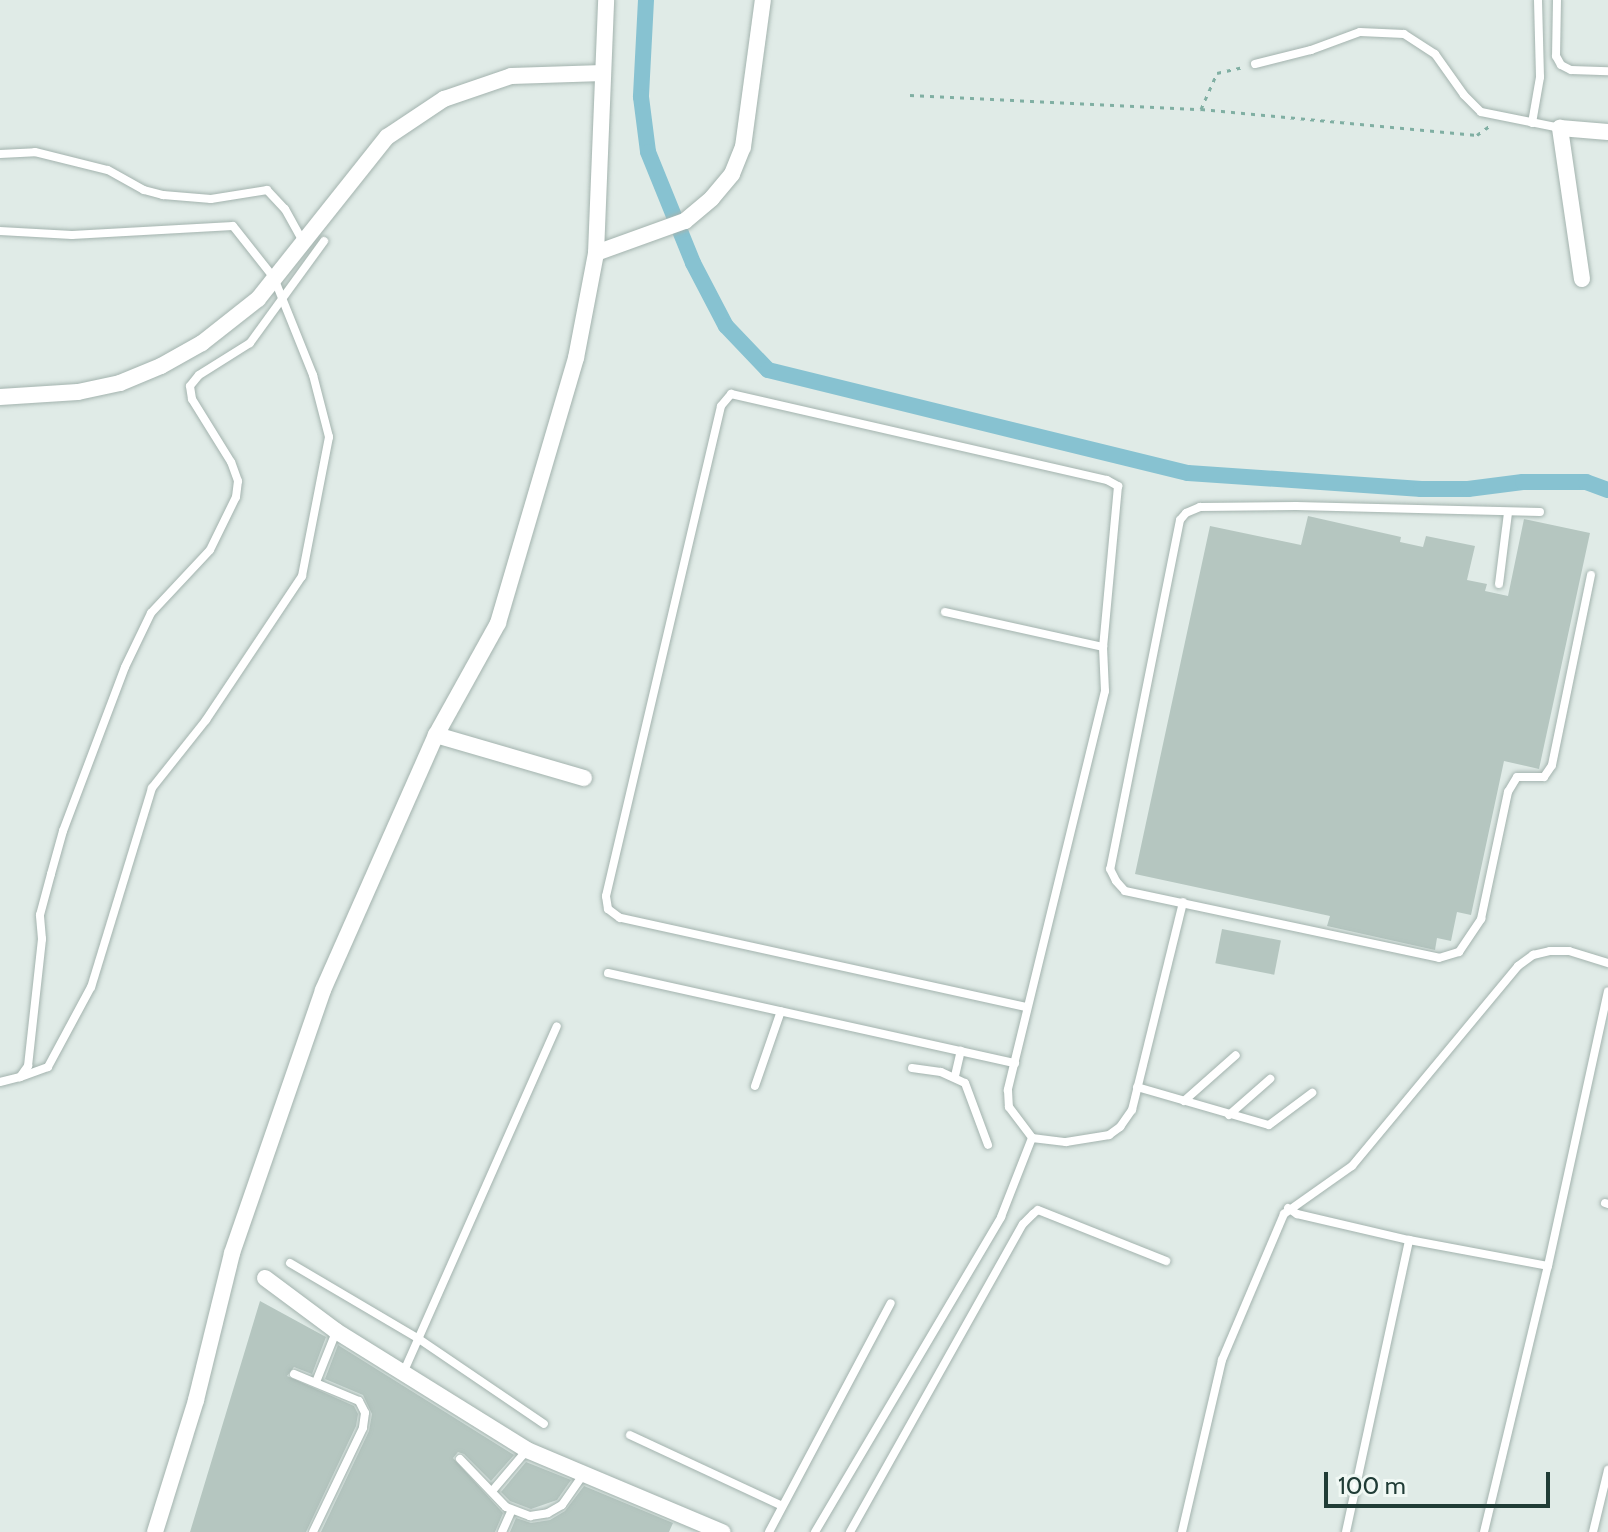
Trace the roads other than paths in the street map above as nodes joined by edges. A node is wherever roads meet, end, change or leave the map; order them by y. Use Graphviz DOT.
graph roads {
  1 [pos="606,0"];
  2 [pos="763,0"];
  3 [pos="1538,0"];
  4 [pos="1557,0"];
  5 [pos="1255,64"];
  6 [pos="1608,71"];
  7 [pos="603,73"];
  8 [pos="1532,123"];
  9 [pos="1560,128"];
  10 [pos="1608,132"];
  11 [pos="0,154"];
  12 [pos="0,231"];
  13 [pos="304,241"];
  14 [pos="324,241"];
  15 [pos="596,253"];
  16 [pos="274,278"];
  17 [pos="1582,279"];
  18 [pos="280,300"];
  19 [pos="0,397"];
  20 [pos="1540,512"];
  21 [pos="1508,513"];
  22 [pos="1591,575"];
  23 [pos="1499,584"];
  24 [pos="945,612"];
  25 [pos="1103,647"];
  26 [pos="436,735"];
  27 [pos="584,778"];
  28 [pos="1183,902"];
  29 [pos="1608,963"];
  30 [pos="608,973"];
  31 [pos="1608,991"];
  32 [pos="1026,1007"];
  33 [pos="781,1011"];
  34 [pos="557,1026"];
  35 [pos="961,1051"];
  36 [pos="1236,1055"];
  37 [pos="1015,1063"];
  38 [pos="912,1068"];
  39 [pos="955,1076"];
  40 [pos="20,1077"];
  41 [pos="1270,1079"];
  42 [pos="0,1082"];
  43 [pos="755,1086"];
  44 [pos="1137,1087"];
  45 [pos="1312,1093"];
  46 [pos="1184,1101"];
  47 [pos="1229,1115"];
  48 [pos="1032,1138"];
  49 [pos="988,1145"];
  50 [pos="1288,1208"];
  51 [pos="1409,1240"];
  52 [pos="1166,1261"];
  53 [pos="290,1263"];
  54 [pos="1548,1266"];
  55 [pos="265,1278"];
  56 [pos="891,1303"];
  57 [pos="336,1331"];
  58 [pos="419,1339"];
  59 [pos="404,1371"];
  60 [pos="294,1374"];
  61 [pos="316,1382"];
  62 [pos="544,1424"];
  63 [pos="630,1435"];
  64 [pos="527,1450"];
  65 [pos="460,1459"];
  66 [pos="1608,1470"];
  67 [pos="584,1473"];
  68 [pos="493,1490"];
  69 [pos="782,1506"];
  70 [pos="512,1510"];
  71 [pos="155,1532"];
  72 [pos="313,1532"];
  73 [pos="502,1532"];
  74 [pos="722,1532"];
  75 [pos="769,1532"];
  76 [pos="815,1532"];
  77 [pos="850,1532"];
  78 [pos="1182,1532"];
  79 [pos="1346,1532"];
  80 [pos="1484,1532"];
  81 [pos="1593,1532"];
  1 -- 7 [label="street"];
  2 -- 15 [label="street"];
  3 -- 8 [label="lane"];
  4 -- 6 [label="lane"];
  5 -- 8 [label="lane"];
  7 -- 13 [label="street"];
  7 -- 15 [label="street"];
  8 -- 9 [label="lane"];
  9 -- 10 [label="street"];
  9 -- 17 [label="street"];
  11 -- 13 [label="lane"];
  12 -- 16 [label="lane"];
  13 -- 16 [label="street"];
  14 -- 18 [label="lane"];
  15 -- 26 [label="street"];
  16 -- 18 [label="lane"];
  16 -- 19 [label="street"];
  18 -- 40 [label="lane"];
  18 -- 40 [label="lane"];
  20 -- 21 [label="lane"];
  21 -- 23 [label="lane"];
  21 -- 28 [label="lane"];
  22 -- 28 [label="lane"];
  24 -- 25 [label="lane"];
  25 -- 32 [label="lane"];
  25 -- 32 [label="lane"];
  26 -- 27 [label="street"];
  26 -- 71 [label="street"];
  28 -- 44 [label="lane"];
  29 -- 50 [label="lane"];
  30 -- 33 [label="lane"];
  31 -- 54 [label="lane"];
  32 -- 37 [label="lane"];
  33 -- 35 [label="lane"];
  33 -- 43 [label="lane"];
  34 -- 58 [label="lane"];
  35 -- 37 [label="lane"];
  35 -- 39 [label="lane"];
  36 -- 46 [label="lane"];
  37 -- 48 [label="lane"];
  38 -- 39 [label="lane"];
  39 -- 49 [label="lane"];
  40 -- 42 [label="lane"];
  41 -- 47 [label="lane"];
  44 -- 46 [label="lane"];
  44 -- 48 [label="lane"];
  45 -- 47 [label="lane"];
  46 -- 47 [label="lane"];
  48 -- 76 [label="lane"];
  50 -- 51 [label="lane"];
  50 -- 78 [label="lane"];
  51 -- 54 [label="lane"];
  51 -- 79 [label="lane"];
  52 -- 77 [label="lane"];
  53 -- 58 [label="lane"];
  54 -- 80 [label="lane"];
  55 -- 57 [label="street"];
  56 -- 69 [label="lane"];
  57 -- 59 [label="street"];
  57 -- 61 [label="lane"];
  58 -- 59 [label="lane"];
  58 -- 62 [label="lane"];
  59 -- 64 [label="street"];
  60 -- 61 [label="lane"];
  61 -- 72 [label="lane"];
  63 -- 69 [label="lane"];
  64 -- 67 [label="street"];
  64 -- 68 [label="lane"];
  65 -- 68 [label="lane"];
  66 -- 81 [label="lane"];
  67 -- 70 [label="lane"];
  67 -- 74 [label="street"];
  68 -- 70 [label="lane"];
  69 -- 75 [label="lane"];
  70 -- 73 [label="lane"];
}
